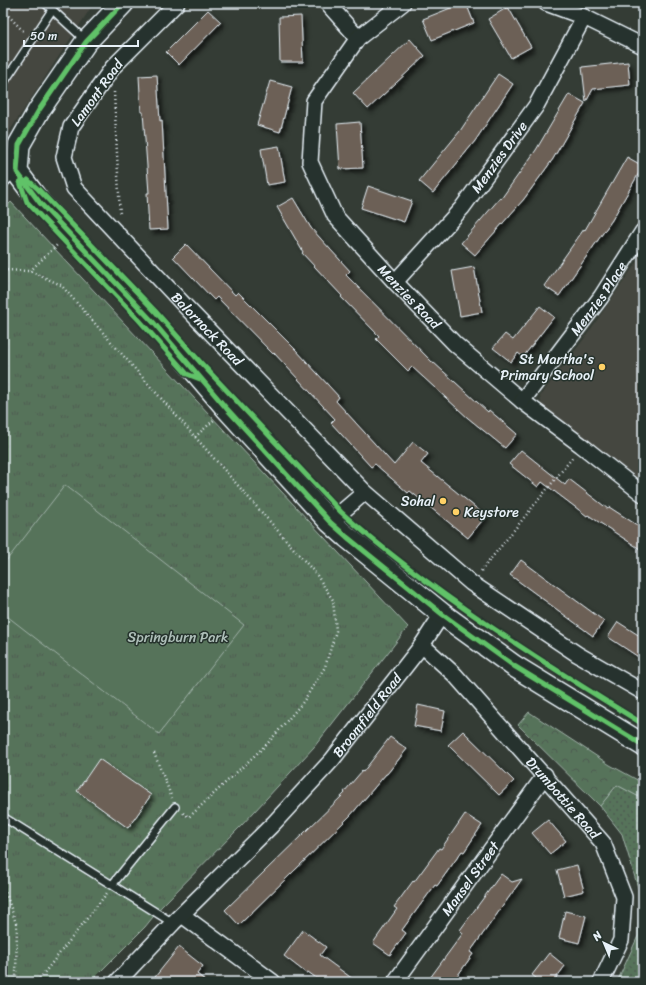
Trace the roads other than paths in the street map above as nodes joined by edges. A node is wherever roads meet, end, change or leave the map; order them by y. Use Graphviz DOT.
graph roads {
  1 [pos="45,3"];
  2 [pos="123,3"];
  3 [pos="177,3"];
  4 [pos="326,3"];
  5 [pos="403,3"];
  6 [pos="546,3"];
  7 [pos="52,10"];
  8 [pos="584,17"];
  9 [pos="358,38"];
  10 [pos="86,42"];
  11 [pos="643,46"];
  12 [pos="3,84"];
  13 [pos="64,157"];
  14 [pos="10,178"];
  15 [pos="643,231"];
  16 [pos="395,282"];
  17 [pos="522,401"];
  18 [pos="365,492"];
  19 [pos="643,494"];
  20 [pos="330,522"];
  21 [pos="442,614"];
  22 [pos="422,645"];
  23 [pos="643,692"];
  24 [pos="643,745"];
  25 [pos="545,775"];
  26 [pos="175,807"];
  27 [pos="3,817"];
  28 [pos="112,885"];
  29 [pos="178,919"];
  30 [pos="117,982"];
  31 [pos="273,982"];
  32 [pos="395,982"];
  33 [pos="601,982"];
  1 -- 7 [label="lane"];
  2 -- 10 [label="street"];
  3 -- 13 [label="street, Lamont Road"];
  4 -- 9 [label="street"];
  5 -- 9 [label="street, Menzies Road"];
  6 -- 8 [label="street"];
  7 -- 10 [label="lane"];
  7 -- 12 [label="lane"];
  8 -- 11 [label="street"];
  8 -- 16 [label="street, Menzies Drive"];
  9 -- 16 [label="street, Menzies Road"];
  10 -- 14 [label="street"];
  13 -- 18 [label="street, Balornock Road"];
  14 -- 20 [label="street"];
  15 -- 17 [label="street, Menzies Place"];
  16 -- 17 [label="street, Menzies Road"];
  17 -- 19 [label="street, Menzies Road"];
  18 -- 20 [label="street"];
  18 -- 23 [label="street, Balornock Road"];
  20 -- 21 [label="street"];
  21 -- 22 [label="street, Broomfield Road"];
  21 -- 24 [label="street"];
  22 -- 25 [label="street, Drumbottie Road"];
  22 -- 29 [label="street, Broomfield Road"];
  25 -- 32 [label="street, Mansel Street"];
  25 -- 33 [label="street, Drumbottie Road"];
  26 -- 28 [label="lane"];
  27 -- 28 [label="lane"];
  28 -- 29 [label="lane"];
  29 -- 30 [label="street, Broomfield Road"];
  29 -- 31 [label="street"];
}
